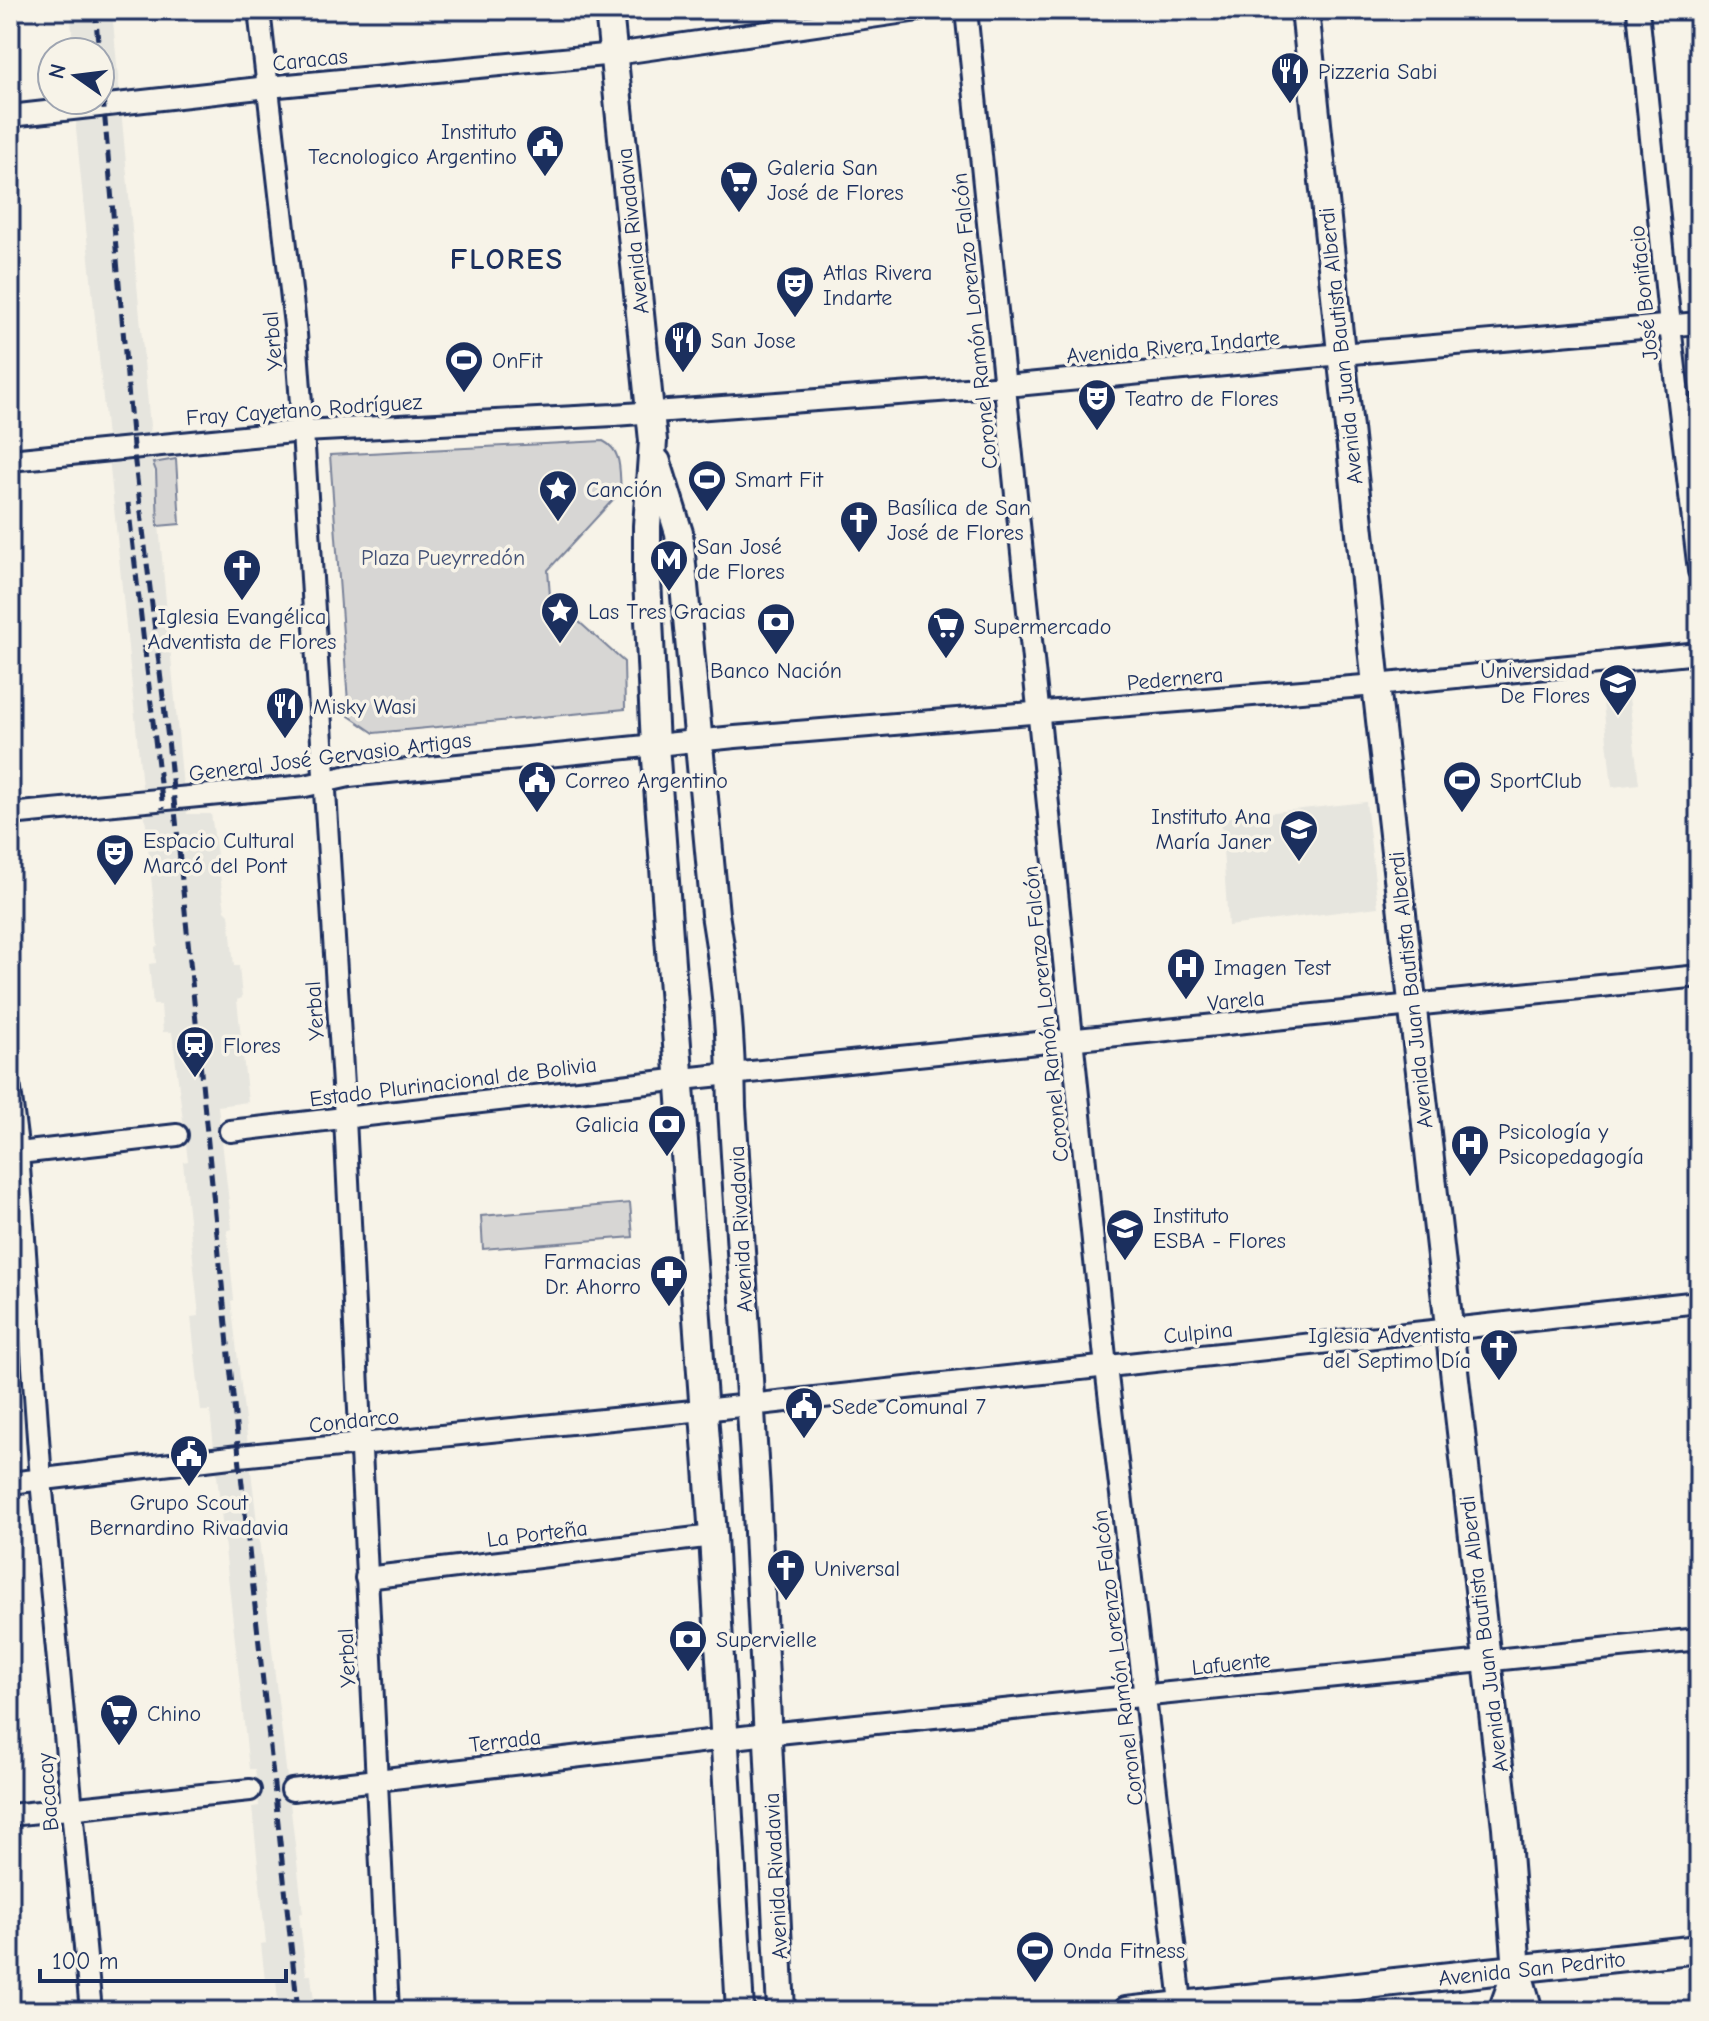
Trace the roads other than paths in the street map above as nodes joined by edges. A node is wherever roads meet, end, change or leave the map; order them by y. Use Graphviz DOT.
graph roads {
  1 [pos="259,10"];
  2 [pos="609,10"];
  3 [pos="919,10"];
  4 [pos="966,10"];
  5 [pos="1305,10"];
  6 [pos="1638,10"];
  7 [pos="615,54"];
  8 [pos="268,87"];
  9 [pos="10,116"];
  10 [pos="1699,323"];
  11 [pos="1670,326"];
  12 [pos="1341,354"];
  13 [pos="1006,386"];
  14 [pos="650,412"];
  15 [pos="303,431"];
  16 [pos="654,453"];
  17 [pos="10,460"];
  18 [pos="1699,571"];
  19 [pos="1699,653"];
  20 [pos="1376,685"];
  21 [pos="1037,713"];
  22 [pos="698,741"];
  23 [pos="655,745"];
  24 [pos="324,781"];
  25 [pos="10,814"];
  26 [pos="1699,976"];
  27 [pos="1412,1007"];
  28 [pos="1073,1040"];
  29 [pos="732,1076"];
  30 [pos="682,1079"];
  31 [pos="10,1090"];
  32 [pos="345,1118"];
  33 [pos="230,1131"];
  34 [pos="177,1135"];
  35 [pos="14,1154"];
  36 [pos="1699,1302"];
  37 [pos="1448,1328"];
  38 [pos="1106,1367"];
  39 [pos="750,1404"];
  40 [pos="703,1410"];
  41 [pos="359,1444"];
  42 [pos="41,1480"];
  43 [pos="10,1483"];
  44 [pos="713,1536"];
  45 [pos="366,1578"];
  46 [pos="1699,1639"];
  47 [pos="1486,1661"];
  48 [pos="1147,1696"];
  49 [pos="768,1734"];
  50 [pos="724,1738"];
  51 [pos="376,1780"];
  52 [pos="250,1790"];
  53 [pos="292,1790"];
  54 [pos="72,1810"];
  55 [pos="10,1815"];
  56 [pos="1699,1949"];
  57 [pos="1517,1970"];
  58 [pos="1182,2008"];
  59 [pos="91,2011"];
  60 [pos="388,2011"];
  61 [pos="740,2011"];
  62 [pos="781,2011"];
  63 [pos="1126,2011"];
  64 [pos="1502,2011"];
  65 [pos="1529,2011"];
  1 -- 8 [label="street, Yerbal"];
  2 -- 7 [label="main road, Avenida Rivadavia"];
  3 -- 7 [label="street, Caracas"];
  4 -- 13 [label="street, Coronel Ramón Lorenzo Falcón"];
  5 -- 12 [label="main road, Avenida Juan Bautista Alberdi"];
  6 -- 11 [label="street, José Bonifacio"];
  7 -- 8 [label="street, Caracas"];
  7 -- 14 [label="main road, Avenida Rivadavia"];
  8 -- 9 [label="street, Caracas"];
  8 -- 15 [label="street, Yerbal"];
  10 -- 11 [label="street, Avenida Rivera Indarte"];
  11 -- 12 [label="street, Avenida Rivera Indarte"];
  11 -- 18 [label="street, José Bonifacio"];
  12 -- 13 [label="street, Avenida Rivera Indarte"];
  12 -- 20 [label="main road, Avenida Juan Bautista Alberdi"];
  13 -- 14 [label="street, Avenida Rivera Indarte"];
  13 -- 21 [label="street, Coronel Ramón Lorenzo Falcón"];
  14 -- 15 [label="street, Fray Cayetano Rodríguez"];
  14 -- 16 [label="main road, Avenida Rivadavia"];
  15 -- 17 [label="street, Fray Cayetano Rodríguez"];
  15 -- 24 [label="street, Yerbal"];
  16 -- 22 [label="main road, Avenida Rivadavia"];
  16 -- 23 [label="main road, Avenida Rivadavia"];
  19 -- 20 [label="street, Pedernera"];
  20 -- 21 [label="street, Pedernera"];
  20 -- 27 [label="main road, Avenida Juan Bautista Alberdi"];
  21 -- 22 [label="street, Pedernera"];
  21 -- 28 [label="street, Coronel Ramón Lorenzo Falcón"];
  22 -- 23 [label="street, Pedernera"];
  22 -- 29 [label="main road, Avenida Rivadavia"];
  23 -- 24 [label="street, General José Gervasio Artigas"];
  23 -- 30 [label="main road, Avenida Rivadavia"];
  24 -- 25 [label="street, General José Gervasio Artigas"];
  24 -- 32 [label="street, Yerbal"];
  26 -- 27 [label="street, Varela"];
  27 -- 28 [label="street, Varela"];
  27 -- 37 [label="main road, Avenida Juan Bautista Alberdi"];
  28 -- 29 [label="street, Varela"];
  28 -- 38 [label="street, Coronel Ramón Lorenzo Falcón"];
  29 -- 30 [label="street, Varela"];
  29 -- 39 [label="main road, Avenida Rivadavia"];
  30 -- 32 [label="street, Estado Plurinacional de Bolivia"];
  30 -- 40 [label="main road, Avenida Rivadavia"];
  31 -- 35 [label="street, Bacacay"];
  32 -- 33 [label="street, Estado Plurinacional de Bolivia"];
  32 -- 41 [label="street, Yerbal"];
  34 -- 35 [label="street"];
  35 -- 42 [label="street, Bacacay"];
  36 -- 37 [label="street, Culpina"];
  37 -- 38 [label="street, Culpina"];
  37 -- 47 [label="main road, Avenida Juan Bautista Alberdi"];
  38 -- 39 [label="street, Culpina"];
  38 -- 48 [label="street, Coronel Ramón Lorenzo Falcón"];
  39 -- 40 [label="street, Culpina"];
  39 -- 49 [label="main road, Avenida Rivadavia"];
  40 -- 41 [label="street, Condarco"];
  40 -- 44 [label="main road, Avenida Rivadavia"];
  41 -- 42 [label="street, Condarco"];
  41 -- 45 [label="street, Yerbal"];
  42 -- 43 [label="street, Condarco"];
  42 -- 54 [label="street, Bacacay"];
  44 -- 45 [label="street, La Porteña"];
  44 -- 50 [label="main road, Avenida Rivadavia"];
  45 -- 51 [label="street, Yerbal"];
  46 -- 47 [label="street, Lafuente"];
  47 -- 48 [label="street, Lafuente"];
  47 -- 57 [label="main road, Avenida Juan Bautista Alberdi"];
  48 -- 49 [label="street, Lafuente"];
  48 -- 58 [label="street, Coronel Ramón Lorenzo Falcón"];
  49 -- 50 [label="street, Terrada"];
  49 -- 62 [label="main road, Avenida Rivadavia"];
  50 -- 51 [label="street, Terrada"];
  50 -- 61 [label="main road, Avenida Rivadavia"];
  51 -- 53 [label="street, Terrada"];
  51 -- 60 [label="street, Yerbal"];
  52 -- 54 [label="street"];
  54 -- 55 [label="street"];
  54 -- 59 [label="street, Bacacay"];
  56 -- 57 [label="main road, Avenida San Pedrito"];
  57 -- 58 [label="main road, Avenida San Pedrito"];
  57 -- 64 [label="main road, Avenida Juan Bautista Alberdi"];
  57 -- 65 [label="main road, Avenida Juan Bautista Alberdi"];
  58 -- 63 [label="main road, Avenida San Pedrito"];
}
